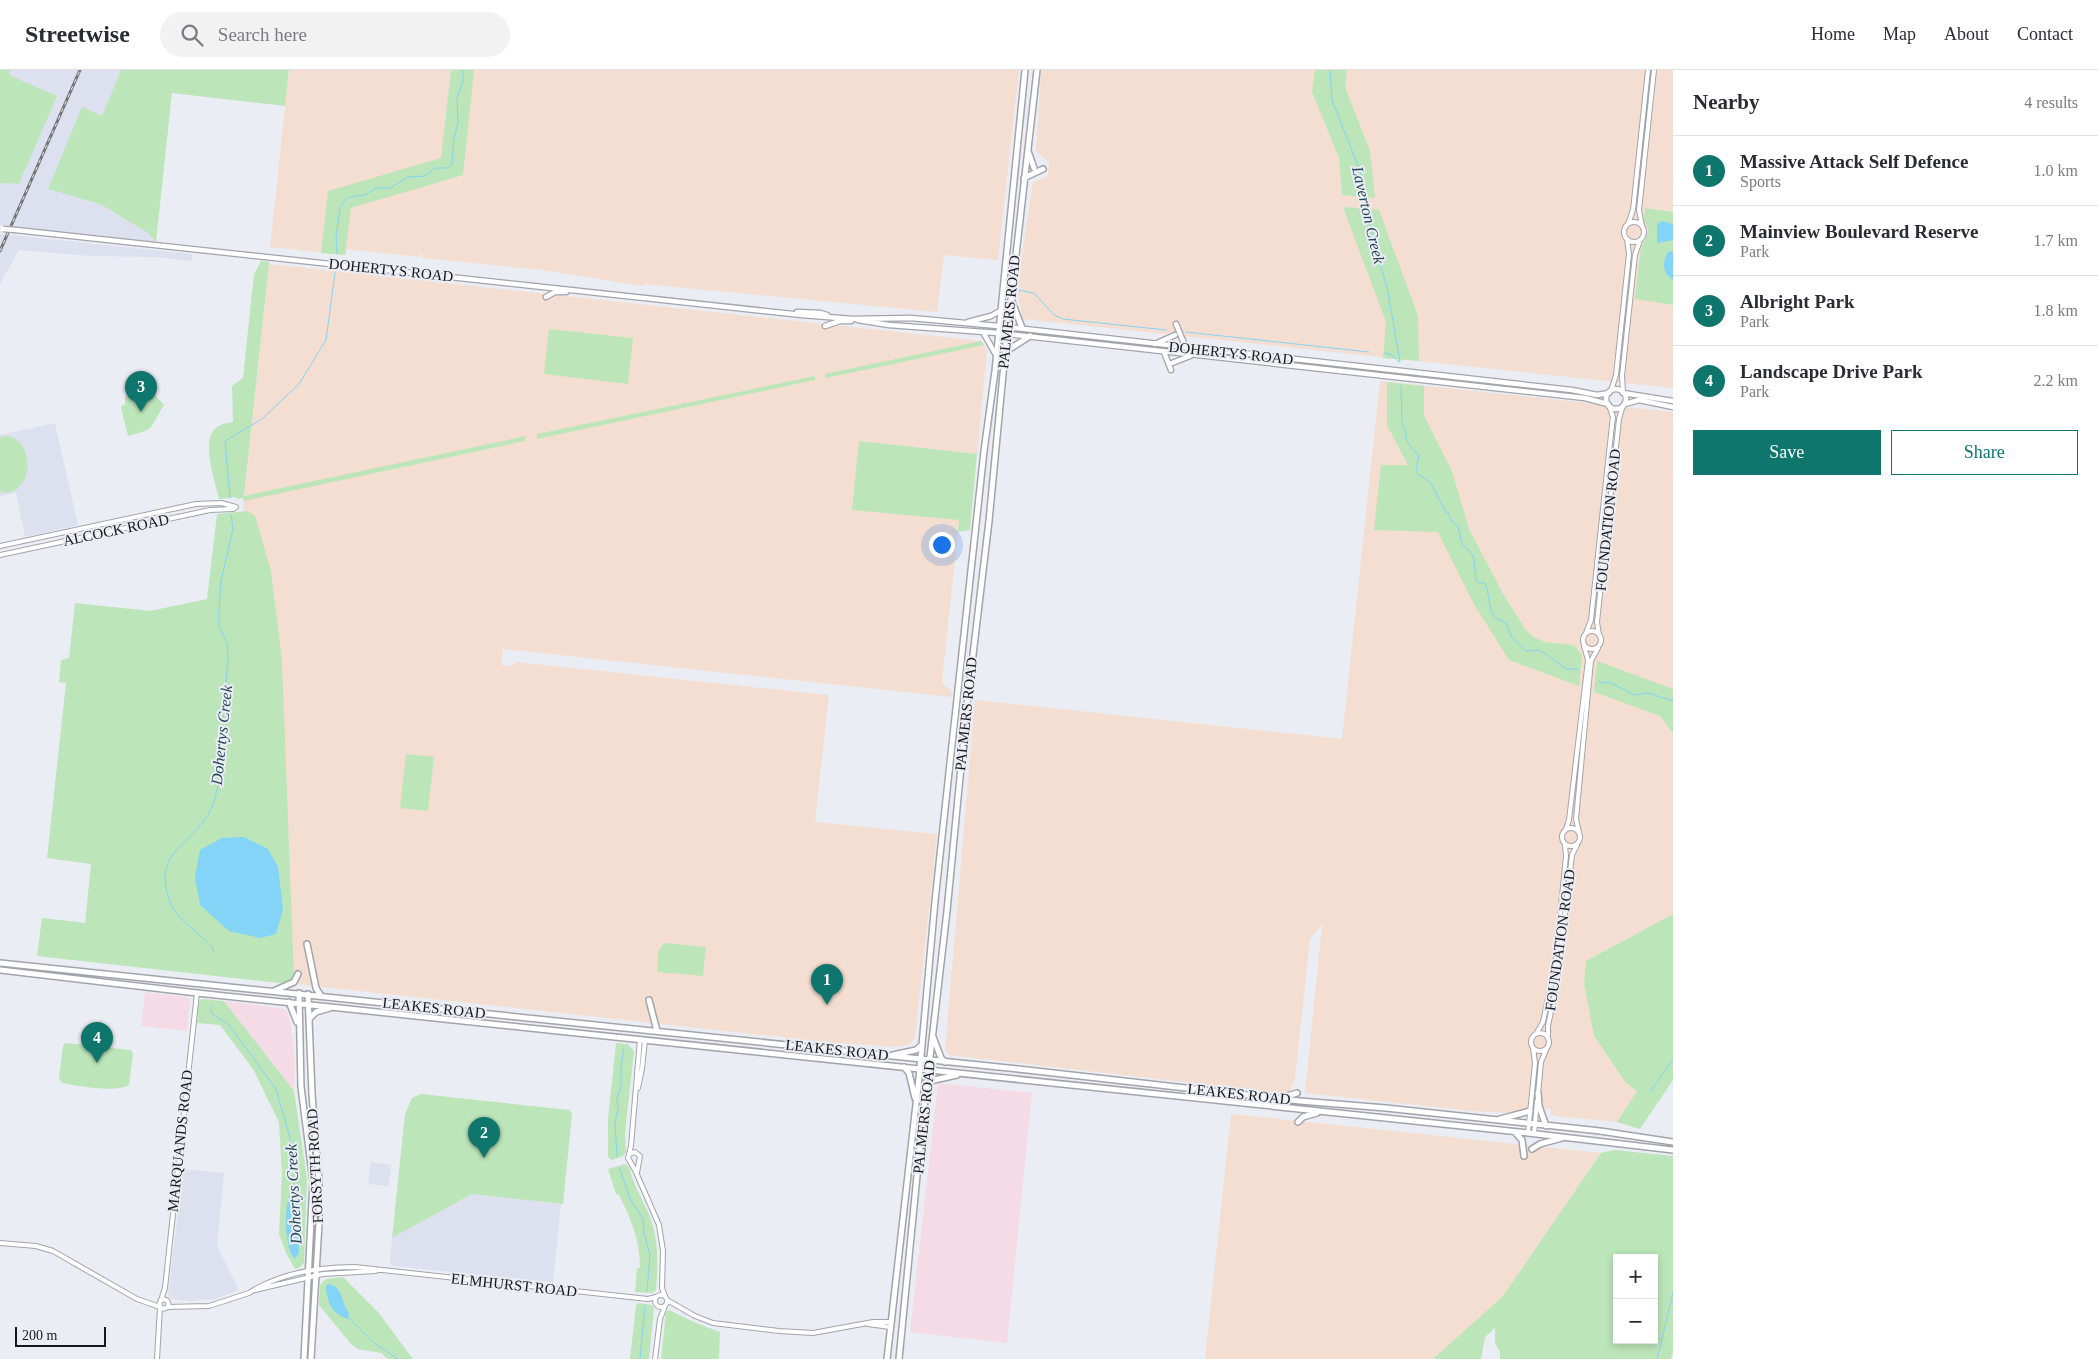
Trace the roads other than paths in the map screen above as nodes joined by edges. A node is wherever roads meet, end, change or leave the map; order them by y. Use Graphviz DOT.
graph roads {
  1 [pos="1025,70"];
  2 [pos="1036,70"];
  3 [pos="1648,70"];
  4 [pos="1654,70"];
  5 [pos="1027,148"];
  6 [pos="1034,168"];
  7 [pos="1043,169"];
  8 [pos="1024,178"];
  9 [pos="1628,224"];
  10 [pos="1642,226"];
  11 [pos="2,229"];
  12 [pos="1627,239"];
  13 [pos="1640,240"];
  14 [pos="1626,280"];
  15 [pos="1632,280"];
  16 [pos="610,294"];
  17 [pos="546,297"];
  18 [pos="1010,298"];
  19 [pos="1000,311"];
  20 [pos="852,319"];
  21 [pos="862,321"];
  22 [pos="961,323"];
  23 [pos="1176,324"];
  24 [pos="825,326"];
  25 [pos="998,326"];
  26 [pos="1007,327"];
  27 [pos="1022,328"];
  28 [pos="983,332"];
  29 [pos="998,333"];
  30 [pos="1006,334"];
  31 [pos="1175,335"];
  32 [pos="1030,336"];
  33 [pos="1153,344"];
  34 [pos="1186,348"];
  35 [pos="1004,352"];
  36 [pos="1164,352"];
  37 [pos="996,355"];
  38 [pos="1192,355"];
  39 [pos="1172,363"];
  40 [pos="1171,370"];
  41 [pos="1610,392"];
  42 [pos="1623,392"];
  43 [pos="1673,401"];
  44 [pos="1608,405"];
  45 [pos="1624,405"];
  46 [pos="1673,407"];
  47 [pos="0,546"];
  48 [pos="0,555"];
  49 [pos="1586,633"];
  50 [pos="1599,635"];
  51 [pos="1584,646"];
  52 [pos="1598,648"];
  53 [pos="956,714"];
  54 [pos="966,717"];
  55 [pos="1566,829"];
  56 [pos="1579,832"];
  57 [pos="1565,845"];
  58 [pos="1577,845"];
  59 [pos="307,944"];
  60 [pos="0,963"];
  61 [pos="0,970"];
  62 [pos="298,974"];
  63 [pos="274,991"];
  64 [pos="197,993"];
  65 [pos="299,993"];
  66 [pos="308,994"];
  67 [pos="321,996"];
  68 [pos="648,1000"];
  69 [pos="289,1002"];
  70 [pos="299,1003"];
  71 [pos="308,1004"];
  72 [pos="411,1004"];
  73 [pos="338,1007"];
  74 [pos="420,1016"];
  75 [pos="309,1021"];
  76 [pos="643,1030"];
  77 [pos="299,1031"];
  78 [pos="657,1031"];
  79 [pos="932,1034"];
  80 [pos="1536,1034"];
  81 [pos="1548,1036"];
  82 [pos="642,1040"];
  83 [pos="922,1045"];
  84 [pos="1533,1048"];
  85 [pos="1546,1050"];
  86 [pos="888,1056"];
  87 [pos="921,1060"];
  88 [pos="930,1060"];
  89 [pos="945,1062"];
  90 [pos="904,1068"];
  91 [pos="920,1069"];
  92 [pos="929,1070"];
  93 [pos="964,1074"];
  94 [pos="927,1085"];
  95 [pos="1297,1093"];
  96 [pos="1538,1093"];
  97 [pos="1277,1098"];
  98 [pos="916,1103"];
  99 [pos="1320,1112"];
  100 [pos="1530,1112"];
  101 [pos="1494,1120"];
  102 [pos="1298,1122"];
  103 [pos="1528,1124"];
  104 [pos="1535,1125"];
  105 [pos="1546,1126"];
  106 [pos="1515,1132"];
  107 [pos="1531,1133"];
  108 [pos="1567,1137"];
  109 [pos="631,1142"];
  110 [pos="1673,1142"];
  111 [pos="1532,1150"];
  112 [pos="1673,1150"];
  113 [pos="637,1153"];
  114 [pos="630,1154"];
  115 [pos="1524,1156"];
  116 [pos="639,1162"];
  117 [pos="631,1164"];
  118 [pos="637,1174"];
  119 [pos="0,1242"];
  120 [pos="316,1273"];
  121 [pos="309,1274"];
  122 [pos="164,1288"];
  123 [pos="662,1288"];
  124 [pos="657,1297"];
  125 [pos="666,1298"];
  126 [pos="648,1299"];
  127 [pos="160,1300"];
  128 [pos="167,1301"];
  129 [pos="149,1302"];
  130 [pos="656,1304"];
  131 [pos="674,1305"];
  132 [pos="180,1306"];
  133 [pos="665,1306"];
  134 [pos="160,1307"];
  135 [pos="167,1307"];
  136 [pos="660,1319"];
  137 [pos="161,1322"];
  138 [pos="890,1325"];
  139 [pos="902,1326"];
  140 [pos="157,1359"];
  141 [pos="304,1359"];
  142 [pos="311,1359"];
  143 [pos="655,1359"];
  144 [pos="887,1359"];
  145 [pos="899,1359"];
  1 -- 19 [label="highway, PALMERS ROAD"];
  2 -- 5 [label="highway, PALMERS ROAD"];
  3 -- 9 [label="street"];
  4 -- 10 [label="street"];
  5 -- 6 [label="highway"];
  5 -- 8 [label="highway, PALMERS ROAD"];
  7 -- 8 [label="highway"];
  8 -- 18 [label="highway, PALMERS ROAD"];
  9 -- 10 [label="street"];
  9 -- 12 [label="street"];
  10 -- 13 [label="street"];
  11 -- 16 [label="main road, DOHERTYS ROAD, bridge"];
  12 -- 13 [label="street"];
  12 -- 14 [label="street"];
  13 -- 15 [label="street"];
  14 -- 15 [label="street"];
  14 -- 41 [label="street"];
  15 -- 42 [label="street"];
  16 -- 17 [label="main road"];
  16 -- 20 [label="main road, DOHERTYS ROAD"];
  18 -- 26 [label="highway, PALMERS ROAD"];
  18 -- 27 [label="highway"];
  19 -- 22 [label="main road"];
  19 -- 25 [label="highway, PALMERS ROAD"];
  20 -- 21 [label="main road, DOHERTYS ROAD"];
  20 -- 22 [label="main road, DOHERTYS ROAD"];
  21 -- 24 [label="main road"];
  21 -- 28 [label="main road, DOHERTYS ROAD"];
  22 -- 25 [label="main road, DOHERTYS ROAD"];
  23 -- 34 [label="main road"];
  25 -- 26 [label="main road, DOHERTYS ROAD"];
  25 -- 29 [label="highway, PALMERS ROAD"];
  26 -- 27 [label="main road, DOHERTYS ROAD"];
  26 -- 30 [label="highway, PALMERS ROAD"];
  27 -- 33 [label="main road, DOHERTYS ROAD"];
  28 -- 29 [label="main road, DOHERTYS ROAD"];
  28 -- 37 [label="main road"];
  29 -- 30 [label="main road, DOHERTYS ROAD"];
  29 -- 37 [label="highway, PALMERS ROAD"];
  30 -- 32 [label="main road, DOHERTYS ROAD"];
  30 -- 35 [label="highway, PALMERS ROAD"];
  31 -- 33 [label="main road"];
  32 -- 35 [label="highway"];
  32 -- 36 [label="main road, DOHERTYS ROAD"];
  33 -- 34 [label="main road, DOHERTYS ROAD"];
  34 -- 41 [label="main road, DOHERTYS ROAD"];
  35 -- 54 [label="highway, PALMERS ROAD"];
  36 -- 38 [label="main road, DOHERTYS ROAD"];
  36 -- 40 [label="main road"];
  37 -- 53 [label="highway, PALMERS ROAD"];
  38 -- 39 [label="main road"];
  38 -- 44 [label="main road, DOHERTYS ROAD"];
  41 -- 42 [label="main road"];
  41 -- 44 [label="main road"];
  42 -- 43 [label="main road"];
  42 -- 45 [label="main road"];
  44 -- 45 [label="main road"];
  44 -- 49 [label="street, FOUNDATION ROAD"];
  45 -- 46 [label="main road"];
  45 -- 50 [label="street, FOUNDATION ROAD"];
  47 -- 48 [label="street, ALCOCK ROAD"];
  49 -- 50 [label="street"];
  49 -- 51 [label="street"];
  50 -- 52 [label="street"];
  51 -- 52 [label="street"];
  51 -- 55 [label="street"];
  52 -- 56 [label="street"];
  53 -- 54 [label="highway"];
  53 -- 83 [label="highway, PALMERS ROAD"];
  54 -- 79 [label="highway, PALMERS ROAD"];
  55 -- 56 [label="street"];
  55 -- 57 [label="street"];
  56 -- 58 [label="street"];
  57 -- 58 [label="street"];
  57 -- 80 [label="street, FOUNDATION ROAD"];
  58 -- 81 [label="street, FOUNDATION ROAD"];
  59 -- 67 [label="highway"];
  60 -- 63 [label="highway, LEAKES ROAD"];
  61 -- 64 [label="highway, LEAKES ROAD"];
  62 -- 63 [label="highway"];
  63 -- 65 [label="highway, LEAKES ROAD"];
  64 -- 69 [label="highway, LEAKES ROAD"];
  64 -- 122 [label="street, MARQUANDS ROAD"];
  65 -- 66 [label="highway, LEAKES ROAD"];
  65 -- 70 [label="highway, FORSYTH ROAD"];
  66 -- 67 [label="highway, LEAKES ROAD"];
  66 -- 71 [label="highway, FORSYTH ROAD"];
  67 -- 72 [label="highway, LEAKES ROAD"];
  68 -- 78 [label="highway"];
  69 -- 70 [label="highway, LEAKES ROAD"];
  69 -- 77 [label="highway"];
  70 -- 71 [label="highway, LEAKES ROAD"];
  70 -- 77 [label="highway, FORSYTH ROAD"];
  71 -- 73 [label="highway, LEAKES ROAD"];
  71 -- 75 [label="highway, FORSYTH ROAD"];
  72 -- 74 [label="highway"];
  72 -- 76 [label="highway, LEAKES ROAD"];
  73 -- 74 [label="highway, LEAKES ROAD"];
  73 -- 75 [label="highway"];
  74 -- 82 [label="highway, LEAKES ROAD"];
  75 -- 120 [label="highway, FORSYTH ROAD"];
  76 -- 78 [label="highway, LEAKES ROAD"];
  76 -- 82 [label="highway"];
  77 -- 121 [label="highway, FORSYTH ROAD"];
  78 -- 86 [label="highway, LEAKES ROAD"];
  79 -- 88 [label="highway, PALMERS ROAD"];
  79 -- 89 [label="highway"];
  80 -- 81 [label="street"];
  80 -- 84 [label="street"];
  81 -- 85 [label="street"];
  82 -- 90 [label="highway, LEAKES ROAD"];
  82 -- 109 [label="street"];
  83 -- 86 [label="highway"];
  83 -- 87 [label="highway, PALMERS ROAD"];
  84 -- 85 [label="street"];
  84 -- 100 [label="street"];
  85 -- 96 [label="street"];
  86 -- 87 [label="highway, LEAKES ROAD"];
  87 -- 88 [label="highway, LEAKES ROAD"];
  87 -- 91 [label="highway, PALMERS ROAD"];
  88 -- 89 [label="highway, LEAKES ROAD"];
  88 -- 92 [label="highway, PALMERS ROAD"];
  89 -- 97 [label="highway, LEAKES ROAD"];
  90 -- 91 [label="highway, LEAKES ROAD"];
  90 -- 98 [label="highway"];
  91 -- 92 [label="highway, LEAKES ROAD"];
  91 -- 98 [label="highway, PALMERS ROAD"];
  92 -- 93 [label="highway, LEAKES ROAD"];
  92 -- 94 [label="highway, PALMERS ROAD"];
  93 -- 94 [label="highway"];
  93 -- 99 [label="highway, LEAKES ROAD"];
  94 -- 139 [label="highway, PALMERS ROAD"];
  95 -- 97 [label="highway"];
  96 -- 104 [label="street"];
  96 -- 105 [label="highway"];
  97 -- 101 [label="highway, LEAKES ROAD"];
  98 -- 138 [label="highway, PALMERS ROAD"];
  99 -- 102 [label="highway"];
  99 -- 106 [label="highway, LEAKES ROAD"];
  100 -- 101 [label="highway"];
  100 -- 103 [label="street"];
  101 -- 103 [label="highway, LEAKES ROAD"];
  103 -- 104 [label="highway, LEAKES ROAD"];
  103 -- 107 [label="street"];
  104 -- 105 [label="highway, LEAKES ROAD"];
  104 -- 107 [label="street"];
  105 -- 110 [label="highway, LEAKES ROAD"];
  106 -- 107 [label="highway, LEAKES ROAD"];
  106 -- 115 [label="highway"];
  107 -- 108 [label="highway, LEAKES ROAD"];
  108 -- 111 [label="highway"];
  108 -- 112 [label="highway, LEAKES ROAD"];
  109 -- 113 [label="street"];
  109 -- 114 [label="street"];
  113 -- 114 [label="street"];
  113 -- 116 [label="street"];
  114 -- 117 [label="street"];
  116 -- 117 [label="street"];
  116 -- 118 [label="street"];
  117 -- 118 [label="street"];
  118 -- 123 [label="street"];
  119 -- 129 [label="street, ELMHURST ROAD"];
  120 -- 121 [label="street, ELMHURST ROAD"];
  120 -- 126 [label="street, ELMHURST ROAD"];
  120 -- 142 [label="highway, FORSYTH ROAD"];
  121 -- 132 [label="street, ELMHURST ROAD"];
  121 -- 141 [label="highway, FORSYTH ROAD"];
  122 -- 127 [label="street, MARQUANDS ROAD"];
  122 -- 128 [label="street, MARQUANDS ROAD"];
  123 -- 124 [label="street"];
  123 -- 125 [label="street"];
  124 -- 125 [label="street, ELMHURST ROAD"];
  124 -- 126 [label="street, ELMHURST ROAD"];
  124 -- 130 [label="street"];
  125 -- 131 [label="street"];
  125 -- 133 [label="street"];
  126 -- 130 [label="street, ELMHURST ROAD"];
  127 -- 128 [label="street, ELMHURST ROAD"];
  127 -- 129 [label="street, ELMHURST ROAD"];
  127 -- 134 [label="street, MARQUANDS ROAD"];
  128 -- 132 [label="street, ELMHURST ROAD"];
  128 -- 135 [label="street"];
  129 -- 134 [label="street, ELMHURST ROAD"];
  130 -- 133 [label="street"];
  130 -- 136 [label="street"];
  131 -- 133 [label="street"];
  131 -- 138 [label="street"];
  132 -- 135 [label="street, ELMHURST ROAD"];
  133 -- 136 [label="street"];
  134 -- 135 [label="street, ELMHURST ROAD"];
  134 -- 137 [label="street"];
  135 -- 137 [label="street"];
  136 -- 143 [label="street"];
  137 -- 140 [label="street"];
  138 -- 139 [label="highway"];
  138 -- 144 [label="highway, PALMERS ROAD"];
  139 -- 145 [label="highway, PALMERS ROAD"];
}
